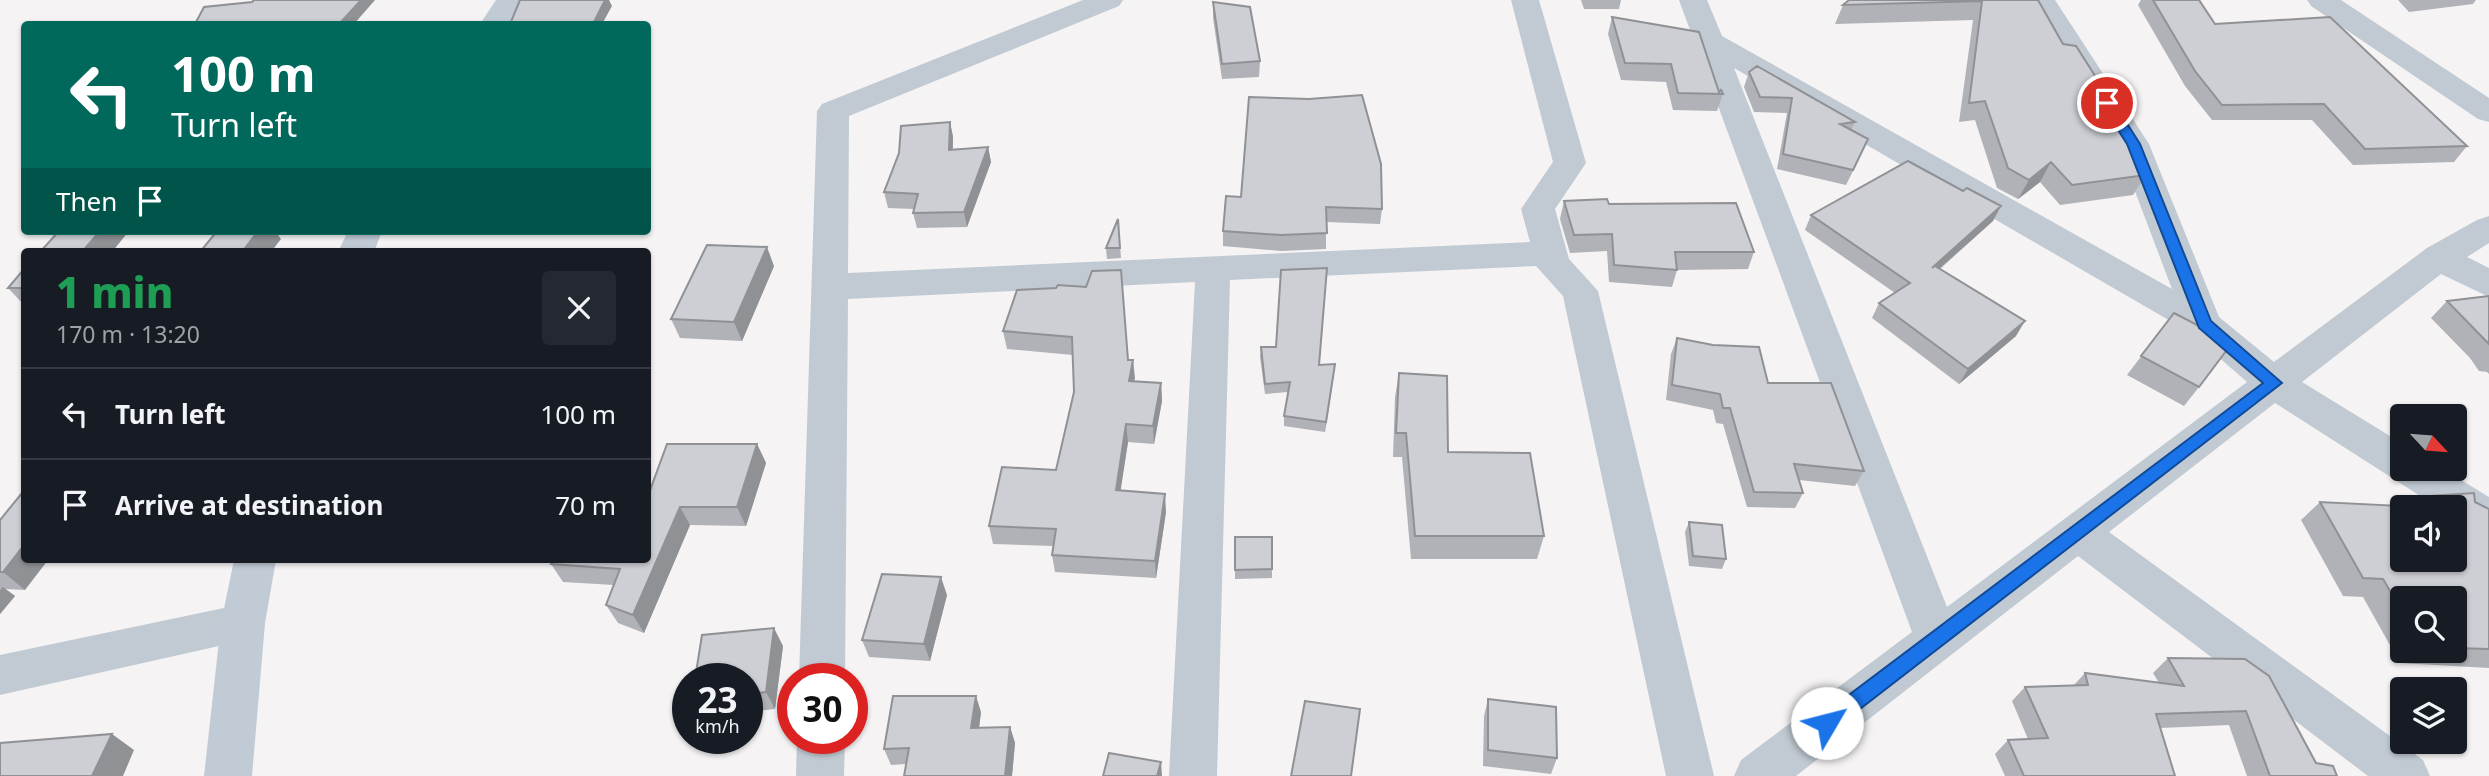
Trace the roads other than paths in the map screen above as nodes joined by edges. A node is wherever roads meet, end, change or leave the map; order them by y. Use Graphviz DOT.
graph roads {
  1 [pos="511,0"];
  2 [pos="1110,0"];
  3 [pos="1525,0"];
  4 [pos="1693,0"];
  5 [pos="2045,0"];
  6 [pos="2321,0"];
  7 [pos="496,21"];
  8 [pos="1707,40"];
  9 [pos="2489,112"];
  10 [pos="2489,228"];
  11 [pos="1550,253"];
  12 [pos="2439,257"];
  13 [pos="1213,269"];
  14 [pos="2489,284"];
  15 [pos="830,287"];
  16 [pos="2204,324"];
  17 [pos="2274,383"];
  18 [pos="2390,456"];
  19 [pos="2429,481"];
  20 [pos="2489,519"];
  21 [pos="2077,532"];
  22 [pos="254,563"];
  23 [pos="243,623"];
  24 [pos="1937,639"];
  25 [pos="822,663"];
  26 [pos="0,675"];
  27 [pos="821,754"];
  28 [pos="1762,775"];
  29 [pos="228,776"];
  30 [pos="820,776"];
  31 [pos="1193,776"];
  32 [pos="1690,776"];
  33 [pos="2406,776"];
  1 -- 7 [label="street"];
  2 -- 15 [label="street"];
  3 -- 11 [label="street"];
  4 -- 8 [label="street"];
  5 -- 16 [label="street"];
  6 -- 9 [label="street"];
  8 -- 16 [label="street"];
  8 -- 24 [label="street"];
  10 -- 12 [label="street"];
  11 -- 13 [label="street"];
  11 -- 32 [label="street"];
  12 -- 14 [label="street"];
  12 -- 17 [label="street"];
  13 -- 15 [label="street"];
  13 -- 31 [label="street"];
  15 -- 25 [label="street"];
  16 -- 17 [label="street"];
  17 -- 18 [label="street"];
  17 -- 21 [label="street"];
  19 -- 20 [label="street"];
  21 -- 24 [label="street"];
  21 -- 33 [label="street"];
  22 -- 23 [label="street"];
  23 -- 26 [label="street"];
  23 -- 29 [label="street"];
  24 -- 28 [label="street"];
  27 -- 30 [label="street"];
}
